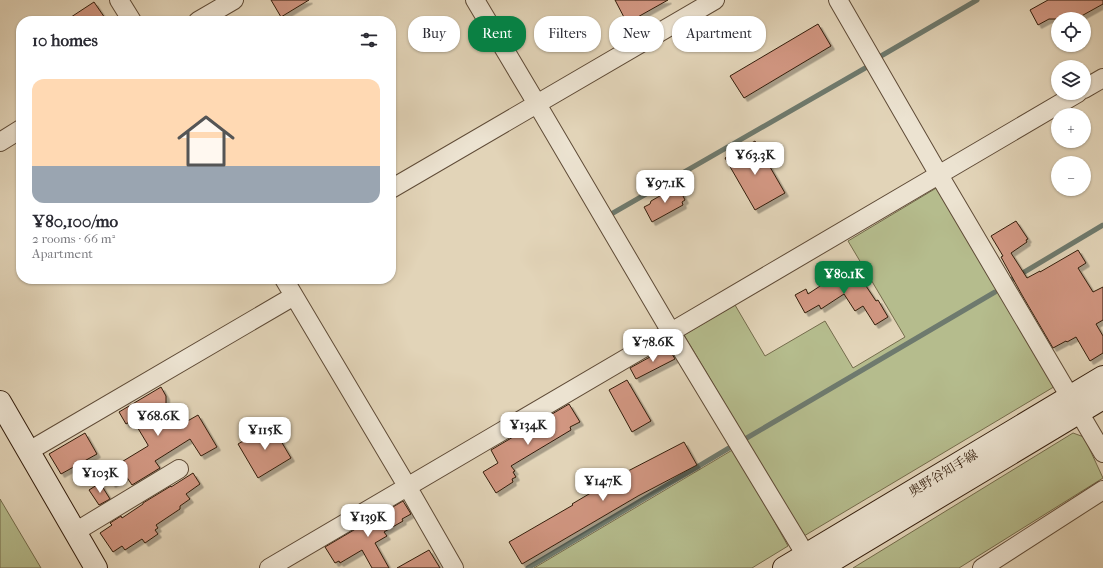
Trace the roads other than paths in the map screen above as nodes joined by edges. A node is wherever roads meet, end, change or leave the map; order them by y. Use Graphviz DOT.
graph roads {
  1 [pos="119,0"];
  2 [pos="234,0"];
  3 [pos="475,0"];
  4 [pos="716,0"];
  5 [pos="838,0"];
  6 [pos="129,16"];
  7 [pos="207,16"];
  8 [pos="1103,78"];
  9 [pos="1091,85"];
  10 [pos="1066,100"];
  11 [pos="537,104"];
  12 [pos="16,132"];
  13 [pos="0,142"];
  14 [pos="939,175"];
  15 [pos="396,186"];
  16 [pos="287,284"];
  17 [pos="294,296"];
  18 [pos="671,332"];
  19 [pos="1103,377"];
  20 [pos="1103,398"];
  21 [pos="0,402"];
  22 [pos="1075,405"];
  23 [pos="29,451"];
  24 [pos="1103,452"];
  25 [pos="179,469"];
  26 [pos="407,486"];
  27 [pos="1103,490"];
  28 [pos="75,532"];
  29 [pos="813,564"];
  30 [pos="96,568"];
  31 [pos="269,568"];
  32 [pos="454,568"];
  33 [pos="784,568"];
  34 [pos="982,568"];
  1 -- 6 [label="street"];
  2 -- 7 [label="street"];
  3 -- 11 [label="street"];
  4 -- 11 [label="street"];
  5 -- 14 [label="street"];
  8 -- 9 [label="street"];
  10 -- 14 [label="street"];
  11 -- 15 [label="street"];
  11 -- 18 [label="street"];
  12 -- 13 [label="street"];
  14 -- 18 [label="street"];
  14 -- 22 [label="street"];
  16 -- 17 [label="street"];
  17 -- 23 [label="street"];
  17 -- 26 [label="street"];
  18 -- 26 [label="street"];
  18 -- 29 [label="street"];
  19 -- 22 [label="main road, 奥野谷知手線"];
  20 -- 22 [label="main road, 奥野谷知手線"];
  21 -- 23 [label="main road"];
  22 -- 24 [label="street"];
  22 -- 29 [label="main road, 奥野谷知手線"];
  23 -- 28 [label="main road"];
  25 -- 28 [label="street"];
  26 -- 31 [label="street"];
  26 -- 32 [label="street"];
  27 -- 34 [label="street"];
  28 -- 30 [label="main road"];
  29 -- 33 [label="main road, 奥野谷知手線"];
}
